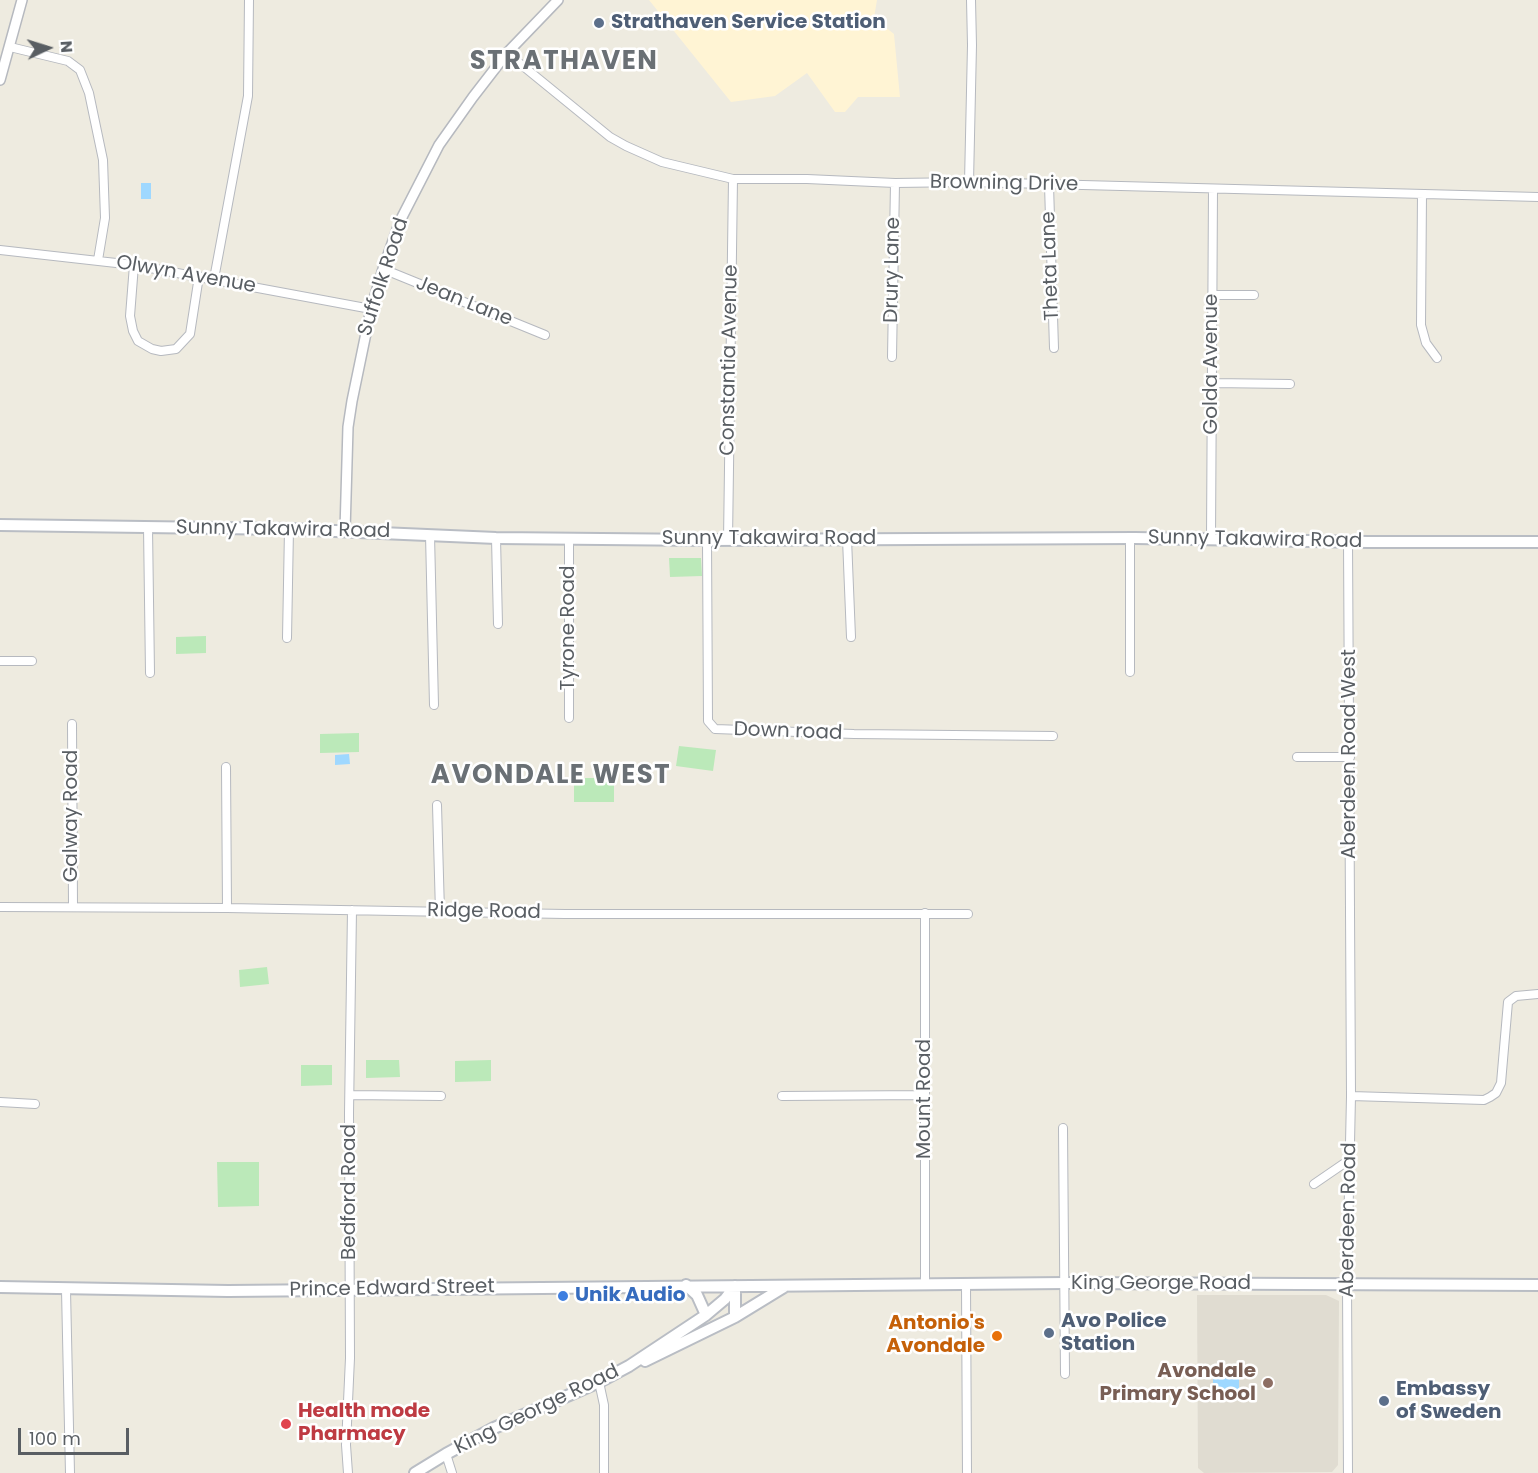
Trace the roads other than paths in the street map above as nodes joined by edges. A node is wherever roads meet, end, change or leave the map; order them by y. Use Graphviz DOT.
graph roads {
  1 [pos="22,0"];
  2 [pos="249,0"];
  3 [pos="558,0"];
  4 [pos="971,0"];
  5 [pos="10,47"];
  6 [pos="507,53"];
  7 [pos="0,80"];
  8 [pos="733,179"];
  9 [pos="969,182"];
  10 [pos="895,183"];
  11 [pos="1049,185"];
  12 [pos="1213,189"];
  13 [pos="1422,194"];
  14 [pos="1538,197"];
  15 [pos="0,250"];
  16 [pos="98,260"];
  17 [pos="134,265"];
  18 [pos="383,269"];
  19 [pos="199,276"];
  20 [pos="214,279"];
  21 [pos="1212,295"];
  22 [pos="1254,295"];
  23 [pos="371,309"];
  24 [pos="545,335"];
  25 [pos="1054,348"];
  26 [pos="892,357"];
  27 [pos="1437,357"];
  28 [pos="1212,383"];
  29 [pos="1290,384"];
  30 [pos="0,525"];
  31 [pos="148,527"];
  32 [pos="289,529"];
  33 [pos="345,531"];
  34 [pos="430,535"];
  35 [pos="496,538"];
  36 [pos="568,538"];
  37 [pos="1130,538"];
  38 [pos="1211,538"];
  39 [pos="847,539"];
  40 [pos="707,540"];
  41 [pos="728,540"];
  42 [pos="1348,541"];
  43 [pos="1538,542"];
  44 [pos="498,624"];
  45 [pos="851,637"];
  46 [pos="287,639"];
  47 [pos="0,661"];
  48 [pos="32,661"];
  49 [pos="1130,672"];
  50 [pos="150,673"];
  51 [pos="434,705"];
  52 [pos="569,718"];
  53 [pos="72,724"];
  54 [pos="1053,736"];
  55 [pos="1297,757"];
  56 [pos="1350,757"];
  57 [pos="226,767"];
  58 [pos="437,805"];
  59 [pos="0,907"];
  60 [pos="73,907"];
  61 [pos="227,908"];
  62 [pos="352,910"];
  63 [pos="440,912"];
  64 [pos="925,913"];
  65 [pos="968,914"];
  66 [pos="1350,967"];
  67 [pos="1538,994"];
  68 [pos="350,1095"];
  69 [pos="925,1095"];
  70 [pos="441,1096"];
  71 [pos="782,1096"];
  72 [pos="1351,1096"];
  73 [pos="0,1102"];
  74 [pos="35,1104"];
  75 [pos="1063,1128"];
  76 [pos="1349,1160"];
  77 [pos="1314,1184"];
  78 [pos="1065,1283"];
  79 [pos="966,1284"];
  80 [pos="1347,1284"];
  81 [pos="686,1285"];
  82 [pos="925,1285"];
  83 [pos="1538,1285"];
  84 [pos="735,1286"];
  85 [pos="785,1286"];
  86 [pos="0,1287"];
  87 [pos="350,1288"];
  88 [pos="66,1290"];
  89 [pos="706,1315"];
  90 [pos="735,1317"];
  91 [pos="629,1366"];
  92 [pos="1065,1374"];
  93 [pos="599,1382"];
  94 [pos="446,1454"];
  95 [pos="70,1473"];
  96 [pos="348,1473"];
  97 [pos="415,1473"];
  98 [pos="452,1473"];
  99 [pos="604,1473"];
  100 [pos="967,1473"];
  101 [pos="1348,1473"];
  1 -- 5 [label="street"];
  2 -- 20 [label="street"];
  3 -- 6 [label="street, Suffolk Road"];
  4 -- 9 [label="street"];
  5 -- 7 [label="street"];
  5 -- 16 [label="street"];
  6 -- 8 [label="street, Browning Drive"];
  6 -- 18 [label="street, Suffolk Road"];
  8 -- 10 [label="street, Browning Drive"];
  8 -- 41 [label="street, Constantia Avenue"];
  9 -- 10 [label="street, Browning Drive"];
  9 -- 11 [label="street, Browning Drive"];
  10 -- 26 [label="street, Drury Lane"];
  11 -- 12 [label="street, Browning Drive"];
  11 -- 25 [label="street, Theta Lane"];
  12 -- 13 [label="street, Browning Drive"];
  12 -- 21 [label="street, Golda Avenue"];
  13 -- 14 [label="street, Browning Drive"];
  13 -- 27 [label="street"];
  15 -- 16 [label="street, Olwyn Avenue"];
  16 -- 17 [label="street, Olwyn Avenue"];
  17 -- 19 [label="street, Olwyn Avenue"];
  17 -- 19 [label="street"];
  18 -- 23 [label="street, Suffolk Road"];
  18 -- 24 [label="street, Jean Lane"];
  19 -- 20 [label="street, Olwyn Avenue"];
  20 -- 23 [label="street, Olwyn Avenue"];
  21 -- 22 [label="street"];
  21 -- 28 [label="street, Golda Avenue"];
  23 -- 33 [label="street, Suffolk Road"];
  28 -- 29 [label="street"];
  28 -- 38 [label="street, Golda Avenue"];
  30 -- 31 [label="main road, Sunny Takawira Road"];
  31 -- 32 [label="main road, Sunny Takawira Road"];
  31 -- 50 [label="street"];
  32 -- 33 [label="main road, Sunny Takawira Road"];
  32 -- 46 [label="street"];
  33 -- 34 [label="main road, Sunny Takawira Road"];
  34 -- 35 [label="main road, Sunny Takawira Road"];
  34 -- 51 [label="street"];
  35 -- 36 [label="main road, Sunny Takawira Road"];
  35 -- 44 [label="street"];
  36 -- 40 [label="main road, Sunny Takawira Road"];
  36 -- 52 [label="street, Tyrone Road"];
  37 -- 38 [label="main road, Sunny Takawira Road"];
  37 -- 39 [label="main road, Sunny Takawira Road"];
  37 -- 49 [label="street"];
  38 -- 42 [label="main road, Sunny Takawira Road"];
  39 -- 41 [label="main road, Sunny Takawira Road"];
  39 -- 45 [label="street"];
  40 -- 41 [label="main road, Sunny Takawira Road"];
  40 -- 54 [label="street, Down road"];
  42 -- 43 [label="main road, Sunny Takawira Road"];
  42 -- 56 [label="street, Aberdeen Road West"];
  47 -- 48 [label="street"];
  53 -- 60 [label="street, Galway Road"];
  55 -- 56 [label="street"];
  56 -- 66 [label="street, Aberdeen Road West"];
  57 -- 61 [label="street"];
  58 -- 63 [label="street"];
  59 -- 60 [label="street, Ridge Road"];
  60 -- 61 [label="street, Ridge Road"];
  61 -- 62 [label="street, Ridge Road"];
  62 -- 63 [label="street, Ridge Road"];
  62 -- 68 [label="street, Bedford Road"];
  63 -- 64 [label="street, Ridge Road"];
  64 -- 65 [label="street, Ridge Road"];
  64 -- 69 [label="street, Mount Road"];
  66 -- 72 [label="street, Aberdeen Road"];
  67 -- 72 [label="street"];
  68 -- 70 [label="street"];
  68 -- 87 [label="street, Bedford Road"];
  69 -- 71 [label="street"];
  69 -- 82 [label="street, Mount Road"];
  72 -- 76 [label="street, Aberdeen Road"];
  73 -- 74 [label="street"];
  75 -- 78 [label="street"];
  76 -- 77 [label="street"];
  76 -- 80 [label="street, Aberdeen Road"];
  78 -- 79 [label="main road, King George Road"];
  78 -- 80 [label="main road, King George Road"];
  78 -- 92 [label="street"];
  79 -- 82 [label="main road, King George Road"];
  79 -- 100 [label="street"];
  80 -- 83 [label="main road, King George Road"];
  80 -- 101 [label="street, Aberdeen Road"];
  81 -- 84 [label="main road, Prince Edward Street"];
  81 -- 87 [label="main road, Prince Edward Street"];
  81 -- 89 [label="main road"];
  82 -- 85 [label="main road, King George Road"];
  84 -- 85 [label="main road, Prince Edward Street"];
  84 -- 89 [label="main road, King George Road"];
  84 -- 90 [label="main road"];
  85 -- 90 [label="main road, King George Road"];
  86 -- 88 [label="main road, Prince Edward Street"];
  87 -- 88 [label="main road, Prince Edward Street"];
  87 -- 96 [label="street, Bedford Road"];
  88 -- 95 [label="street"];
  89 -- 91 [label="main road, King George Road"];
  90 -- 91 [label="main road, King George Road"];
  91 -- 93 [label="main road, King George Road"];
  93 -- 94 [label="main road, King George Road"];
  93 -- 99 [label="street"];
  94 -- 97 [label="main road, King George Road"];
  94 -- 98 [label="street"];
}
